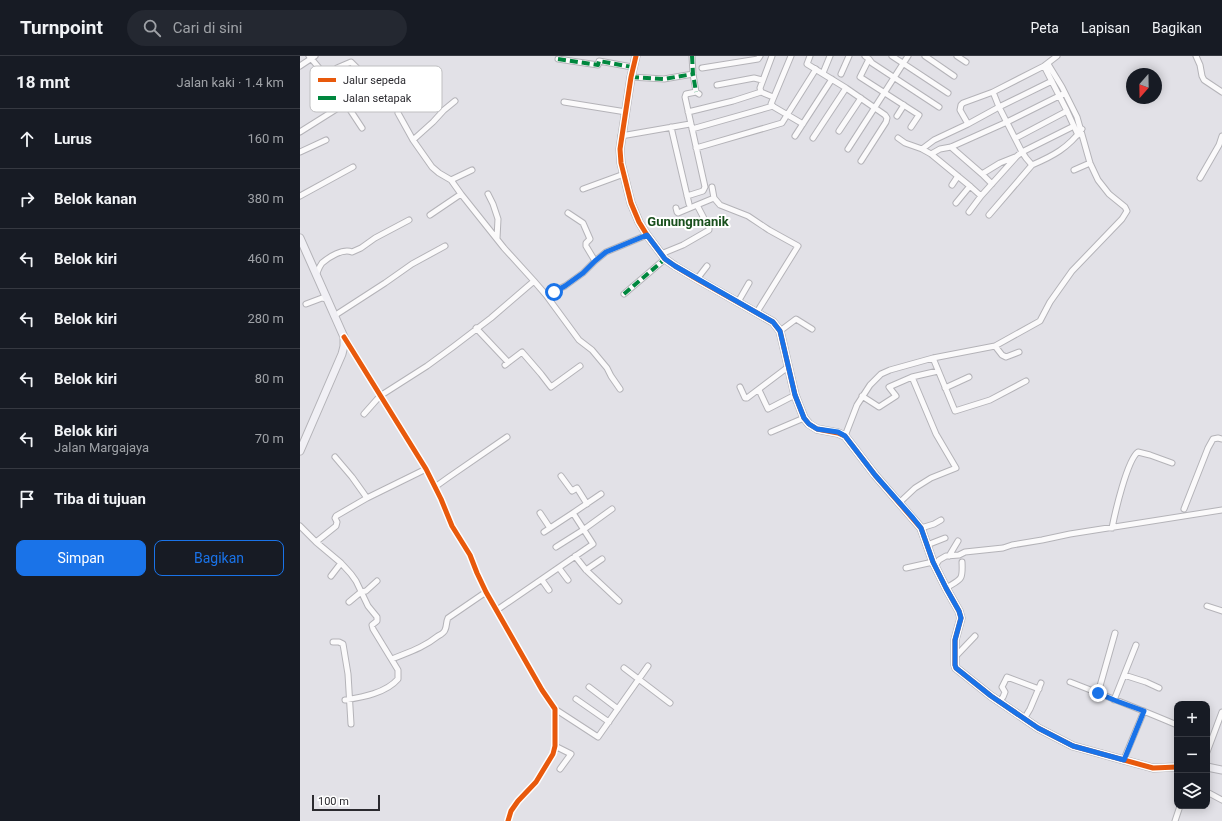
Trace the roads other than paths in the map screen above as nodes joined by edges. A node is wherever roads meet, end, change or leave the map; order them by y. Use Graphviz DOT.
graph roads {
  1 [pos="636,56"];
  2 [pos="692,56"];
  3 [pos="760,56"];
  4 [pos="772,56"];
  5 [pos="791,56"];
  6 [pos="810,56"];
  7 [pos="830,56"];
  8 [pos="849,56"];
  9 [pos="892,56"];
  10 [pos="908,56"];
  11 [pos="925,56"];
  12 [pos="957,56"];
  13 [pos="1057,56"];
  14 [pos="1196,56"];
  15 [pos="311,58"];
  16 [pos="566,58"];
  17 [pos="867,58"];
  18 [pos="558,59"];
  19 [pos="740,59"];
  20 [pos="966,62"];
  21 [pos="903,63"];
  22 [pos="1046,65"];
  23 [pos="300,66"];
  24 [pos="317,66"];
  25 [pos="318,66"];
  26 [pos="342,66"];
  27 [pos="355,66"];
  28 [pos="632,68"];
  29 [pos="702,68"];
  30 [pos="816,69"];
  31 [pos="823,73"];
  32 [pos="693,74"];
  33 [pos="841,74"];
  34 [pos="954,76"];
  35 [pos="630,77"];
  36 [pos="895,77"];
  37 [pos="832,79"];
  38 [pos="762,80"];
  39 [pos="1052,81"];
  40 [pos="717,85"];
  41 [pos="846,88"];
  42 [pos="761,92"];
  43 [pos="884,92"];
  44 [pos="993,92"];
  45 [pos="1222,92"];
  46 [pos="948,93"];
  47 [pos="1065,93"];
  48 [pos="1059,96"];
  49 [pos="773,97"];
  50 [pos="861,98"];
  51 [pos="455,101"];
  52 [pos="564,102"];
  53 [pos="904,105"];
  54 [pos="773,106"];
  55 [pos="874,107"];
  56 [pos="939,107"];
  57 [pos="999,107"];
  58 [pos="1067,111"];
  59 [pos="332,112"];
  60 [pos="352,112"];
  61 [pos="626,112"];
  62 [pos="688,112"];
  63 [pos="398,113"];
  64 [pos="788,115"];
  65 [pos="897,116"];
  66 [pos="1008,122"];
  67 [pos="803,124"];
  68 [pos="968,124"];
  69 [pos="1074,126"];
  70 [pos="671,127"];
  71 [pos="691,127"];
  72 [pos="911,127"];
  73 [pos="362,128"];
  74 [pos="1082,129"];
  75 [pos="839,131"];
  76 [pos="300,132"];
  77 [pos="1078,135"];
  78 [pos="621,136"];
  79 [pos="795,136"];
  80 [pos="1222,136"];
  81 [pos="813,138"];
  82 [pos="898,138"];
  83 [pos="1016,138"];
  84 [pos="326,140"];
  85 [pos="414,140"];
  86 [pos="951,147"];
  87 [pos="696,148"];
  88 [pos="922,149"];
  89 [pos="848,150"];
  90 [pos="300,152"];
  91 [pos="1022,152"];
  92 [pos="931,154"];
  93 [pos="1017,156"];
  94 [pos="861,161"];
  95 [pos="1090,163"];
  96 [pos="1032,165"];
  97 [pos="353,167"];
  98 [pos="472,170"];
  99 [pos="1074,170"];
  100 [pos="624,174"];
  101 [pos="982,174"];
  102 [pos="958,176"];
  103 [pos="1200,178"];
  104 [pos="451,180"];
  105 [pos="952,184"];
  106 [pos="992,184"];
  107 [pos="970,186"];
  108 [pos="712,187"];
  109 [pos="584,189"];
  110 [pos="461,194"];
  111 [pos="488,194"];
  112 [pos="300,196"];
  113 [pos="687,196"];
  114 [pos="981,196"];
  115 [pos="714,198"];
  116 [pos="956,203"];
  117 [pos="689,204"];
  118 [pos="697,205"];
  119 [pos="676,208"];
  120 [pos="969,212"];
  121 [pos="568,213"];
  122 [pos="430,215"];
  123 [pos="989,215"];
  124 [pos="409,220"];
  125 [pos="647,235"];
  126 [pos="300,238"];
  127 [pos="497,238"];
  128 [pos="445,246"];
  129 [pos="663,257"];
  130 [pos="595,261"];
  131 [pos="707,266"];
  132 [pos="316,275"];
  133 [pos="697,279"];
  134 [pos="534,281"];
  135 [pos="749,283"];
  136 [pos="624,294"];
  137 [pos="546,295"];
  138 [pos="327,299"];
  139 [pos="738,302"];
  140 [pos="306,304"];
  141 [pos="757,312"];
  142 [pos="334,316"];
  143 [pos="476,328"];
  144 [pos="812,329"];
  145 [pos="780,331"];
  146 [pos="344,337"];
  147 [pos="995,346"];
  148 [pos="1019,352"];
  149 [pos="933,358"];
  150 [pos="580,366"];
  151 [pos="788,367"];
  152 [pos="938,371"];
  153 [pos="912,377"];
  154 [pos="969,377"];
  155 [pos="1026,381"];
  156 [pos="740,387"];
  157 [pos="945,388"];
  158 [pos="620,389"];
  159 [pos="759,390"];
  160 [pos="795,395"];
  161 [pos="380,396"];
  162 [pos="862,396"];
  163 [pos="364,414"];
  164 [pos="804,418"];
  165 [pos="771,432"];
  166 [pos="845,436"];
  167 [pos="507,437"];
  168 [pos="1222,439"];
  169 [pos="300,451"];
  170 [pos="334,457"];
  171 [pos="1172,463"];
  172 [pos="426,469"];
  173 [pos="561,476"];
  174 [pos="435,487"];
  175 [pos="601,494"];
  176 [pos="367,498"];
  177 [pos="899,503"];
  178 [pos="587,504"];
  179 [pos="612,509"];
  180 [pos="1184,509"];
  181 [pos="1222,510"];
  182 [pos="573,512"];
  183 [pos="540,513"];
  184 [pos="941,520"];
  185 [pos="300,526"];
  186 [pos="550,528"];
  187 [pos="921,528"];
  188 [pos="1112,528"];
  189 [pos="584,530"];
  190 [pos="544,532"];
  191 [pos="945,538"];
  192 [pos="958,541"];
  193 [pos="316,542"];
  194 [pos="927,545"];
  195 [pos="556,547"];
  196 [pos="575,556"];
  197 [pos="949,556"];
  198 [pos="602,559"];
  199 [pos="962,562"];
  200 [pos="341,563"];
  201 [pos="934,564"];
  202 [pos="559,568"];
  203 [pos="906,568"];
  204 [pos="586,570"];
  205 [pos="331,576"];
  206 [pos="542,580"];
  207 [pos="568,580"];
  208 [pos="377,581"];
  209 [pos="946,588"];
  210 [pos="549,590"];
  211 [pos="361,592"];
  212 [pos="486,592"];
  213 [pos="619,601"];
  214 [pos="350,602"];
  215 [pos="1207,606"];
  216 [pos="497,610"];
  217 [pos="1222,612"];
  218 [pos="1115,633"];
  219 [pos="975,636"];
  220 [pos="333,642"];
  221 [pos="1136,646"];
  222 [pos="954,658"];
  223 [pos="392,659"];
  224 [pos="648,666"];
  225 [pos="624,668"];
  226 [pos="1124,675"];
  227 [pos="640,679"];
  228 [pos="1070,682"];
  229 [pos="589,687"];
  230 [pos="1159,688"];
  231 [pos="1098,693"];
  232 [pos="576,699"];
  233 [pos="347,700"];
  234 [pos="1114,700"];
  235 [pos="999,702"];
  236 [pos="670,703"];
  237 [pos="555,709"];
  238 [pos="618,709"];
  239 [pos="1144,711"];
  240 [pos="1222,712"];
  241 [pos="1024,719"];
  242 [pos="609,722"];
  243 [pos="352,724"];
  244 [pos="1174,724"];
  245 [pos="1210,737"];
  246 [pos="555,746"];
  247 [pos="1124,760"];
  248 [pos="1174,768"];
  249 [pos="1210,768"];
  250 [pos="560,769"];
  251 [pos="1222,770"];
  252 [pos="1210,794"];
  253 [pos="1222,800"];
  254 [pos="1179,809"];
  255 [pos="508,821"];
  256 [pos="1175,821"];
  1 -- 28 [label="street"];
  2 -- 32 [label="street"];
  3 -- 19 [label="street"];
  4 -- 38 [label="street"];
  5 -- 49 [label="street"];
  6 -- 30 [label="street"];
  7 -- 31 [label="street"];
  8 -- 33 [label="street"];
  9 -- 21 [label="street"];
  10 -- 21 [label="street"];
  11 -- 34 [label="street"];
  12 -- 20 [label="street"];
  13 -- 22 [label="street"];
  14 -- 45 [label="street"];
  15 -- 23 [label="street"];
  15 -- 24 [label="street"];
  15 -- 25 [label="street"];
  16 -- 18 [label="street"];
  16 -- 28 [label="street"];
  17 -- 36 [label="street"];
  17 -- 43 [label="street"];
  19 -- 29 [label="street"];
  21 -- 36 [label="street"];
  21 -- 46 [label="street"];
  22 -- 39 [label="street"];
  22 -- 44 [label="street"];
  22 -- 47 [label="street"];
  26 -- 27 [label="street"];
  28 -- 35 [label="street"];
  30 -- 31 [label="street"];
  30 -- 64 [label="street"];
  31 -- 37 [label="street"];
  32 -- 35 [label="street"];
  32 -- 62 [label="street"];
  35 -- 61 [label="street"];
  36 -- 43 [label="street"];
  36 -- 56 [label="street"];
  37 -- 41 [label="street"];
  37 -- 67 [label="street"];
  38 -- 40 [label="street"];
  38 -- 42 [label="street"];
  39 -- 48 [label="street"];
  39 -- 57 [label="street"];
  41 -- 50 [label="street"];
  41 -- 81 [label="street"];
  42 -- 49 [label="street"];
  42 -- 62 [label="street"];
  43 -- 53 [label="street"];
  43 -- 55 [label="street"];
  44 -- 57 [label="street"];
  44 -- 68 [label="street"];
  47 -- 48 [label="street"];
  47 -- 74 [label="street"];
  48 -- 58 [label="street"];
  48 -- 66 [label="street"];
  49 -- 54 [label="street"];
  50 -- 55 [label="street"];
  50 -- 75 [label="street"];
  51 -- 85 [label="street"];
  52 -- 61 [label="street"];
  53 -- 65 [label="street"];
  53 -- 72 [label="street"];
  54 -- 64 [label="street"];
  54 -- 71 [label="street"];
  55 -- 89 [label="street"];
  55 -- 94 [label="street"];
  57 -- 66 [label="street"];
  57 -- 68 [label="street"];
  58 -- 69 [label="street"];
  58 -- 83 [label="street"];
  59 -- 76 [label="street"];
  60 -- 73 [label="street"];
  61 -- 78 [label="street"];
  62 -- 71 [label="street"];
  63 -- 85 [label="street"];
  64 -- 67 [label="street"];
  64 -- 87 [label="street"];
  66 -- 83 [label="street"];
  66 -- 86 [label="street"];
  67 -- 79 [label="street"];
  68 -- 88 [label="street"];
  69 -- 77 [label="street"];
  69 -- 91 [label="street"];
  70 -- 71 [label="street"];
  70 -- 78 [label="street"];
  70 -- 113 [label="street"];
  71 -- 87 [label="street"];
  74 -- 77 [label="street"];
  74 -- 95 [label="street"];
  77 -- 96 [label="street"];
  78 -- 100 [label="street"];
  80 -- 103 [label="street"];
  82 -- 88 [label="street"];
  83 -- 91 [label="street"];
  84 -- 90 [label="street"];
  85 -- 104 [label="street"];
  86 -- 92 [label="street"];
  86 -- 101 [label="street"];
  87 -- 113 [label="street"];
  88 -- 92 [label="street"];
  91 -- 93 [label="street"];
  91 -- 96 [label="street"];
  92 -- 102 [label="street"];
  93 -- 101 [label="street"];
  93 -- 106 [label="street"];
  95 -- 99 [label="street"];
  95 -- 147 [label="street"];
  96 -- 123 [label="street"];
  97 -- 112 [label="street"];
  98 -- 104 [label="street"];
  100 -- 109 [label="street"];
  100 -- 125 [label="street"];
  101 -- 106 [label="street"];
  102 -- 105 [label="street"];
  102 -- 107 [label="street"];
  104 -- 110 [label="street"];
  106 -- 114 [label="street"];
  107 -- 114 [label="street"];
  107 -- 116 [label="street"];
  108 -- 115 [label="street"];
  110 -- 122 [label="street"];
  110 -- 127 [label="street"];
  111 -- 127 [label="street"];
  113 -- 117 [label="street"];
  114 -- 120 [label="street"];
  115 -- 118 [label="street"];
  115 -- 141 [label="street"];
  118 -- 119 [label="street"];
  118 -- 129 [label="street"];
  121 -- 130 [label="street"];
  124 -- 132 [label="street"];
  125 -- 129 [label="street"];
  125 -- 130 [label="street"];
  126 -- 132 [label="street"];
  127 -- 134 [label="street"];
  128 -- 142 [label="street"];
  129 -- 133 [label="street"];
  129 -- 136 [label="street"];
  130 -- 137 [label="street"];
  131 -- 133 [label="street"];
  132 -- 138 [label="street"];
  133 -- 139 [label="street"];
  134 -- 137 [label="street"];
  134 -- 143 [label="street"];
  135 -- 139 [label="street"];
  137 -- 158 [label="street"];
  138 -- 140 [label="street"];
  138 -- 142 [label="street"];
  139 -- 141 [label="street"];
  141 -- 145 [label="street"];
  142 -- 146 [label="street"];
  143 -- 150 [label="street"];
  143 -- 161 [label="street"];
  144 -- 145 [label="street"];
  145 -- 151 [label="street"];
  146 -- 161 [label="street"];
  146 -- 169 [label="street"];
  147 -- 148 [label="street"];
  147 -- 149 [label="street"];
  149 -- 152 [label="street"];
  149 -- 162 [label="street"];
  151 -- 159 [label="street"];
  151 -- 160 [label="street"];
  152 -- 153 [label="street"];
  152 -- 157 [label="street"];
  153 -- 162 [label="street"];
  153 -- 177 [label="street"];
  154 -- 157 [label="street"];
  155 -- 157 [label="street"];
  156 -- 159 [label="street"];
  159 -- 160 [label="street"];
  160 -- 164 [label="street"];
  161 -- 163 [label="street"];
  161 -- 172 [label="street"];
  162 -- 166 [label="street"];
  164 -- 165 [label="street"];
  164 -- 166 [label="street"];
  166 -- 177 [label="street"];
  167 -- 174 [label="street"];
  168 -- 180 [label="street"];
  170 -- 176 [label="street"];
  171 -- 188 [label="street"];
  172 -- 174 [label="street"];
  172 -- 176 [label="street"];
  173 -- 178 [label="street"];
  174 -- 212 [label="street"];
  175 -- 178 [label="street"];
  176 -- 193 [label="street"];
  177 -- 187 [label="street"];
  178 -- 182 [label="street"];
  179 -- 189 [label="street"];
  181 -- 188 [label="street"];
  182 -- 186 [label="street"];
  182 -- 189 [label="street"];
  183 -- 186 [label="street"];
  184 -- 187 [label="street"];
  185 -- 193 [label="street"];
  186 -- 190 [label="street"];
  187 -- 194 [label="street"];
  188 -- 197 [label="street"];
  189 -- 195 [label="street"];
  189 -- 196 [label="street"];
  191 -- 194 [label="street"];
  192 -- 197 [label="street"];
  193 -- 200 [label="street"];
  194 -- 201 [label="street"];
  196 -- 202 [label="street"];
  196 -- 204 [label="street"];
  197 -- 201 [label="street"];
  198 -- 204 [label="street"];
  199 -- 209 [label="street"];
  200 -- 205 [label="street"];
  200 -- 211 [label="street"];
  201 -- 203 [label="street"];
  201 -- 209 [label="street"];
  202 -- 206 [label="street"];
  202 -- 207 [label="street"];
  204 -- 213 [label="street"];
  206 -- 210 [label="street"];
  206 -- 216 [label="street"];
  208 -- 211 [label="street"];
  209 -- 222 [label="street"];
  211 -- 214 [label="street"];
  211 -- 223 [label="street"];
  212 -- 216 [label="street"];
  212 -- 223 [label="street"];
  215 -- 217 [label="street"];
  216 -- 237 [label="street"];
  218 -- 231 [label="street"];
  219 -- 222 [label="street"];
  220 -- 233 [label="street"];
  221 -- 226 [label="street"];
  222 -- 235 [label="street"];
  223 -- 233 [label="street"];
  224 -- 227 [label="street"];
  225 -- 227 [label="street"];
  226 -- 230 [label="street"];
  226 -- 234 [label="street"];
  227 -- 236 [label="street"];
  227 -- 238 [label="street"];
  228 -- 231 [label="street"];
  229 -- 238 [label="street"];
  231 -- 234 [label="street"];
  232 -- 242 [label="street"];
  233 -- 243 [label="street"];
  234 -- 239 [label="street"];
  235 -- 241 [label="street"];
  235 -- 241 [label="street"];
  237 -- 242 [label="street"];
  237 -- 246 [label="street"];
  238 -- 242 [label="street"];
  239 -- 244 [label="street"];
  239 -- 247 [label="street"];
  240 -- 245 [label="street"];
  241 -- 247 [label="street"];
  246 -- 250 [label="street"];
  246 -- 255 [label="street"];
  247 -- 248 [label="street"];
  249 -- 251 [label="street"];
  252 -- 253 [label="street"];
  254 -- 256 [label="street"];
}
